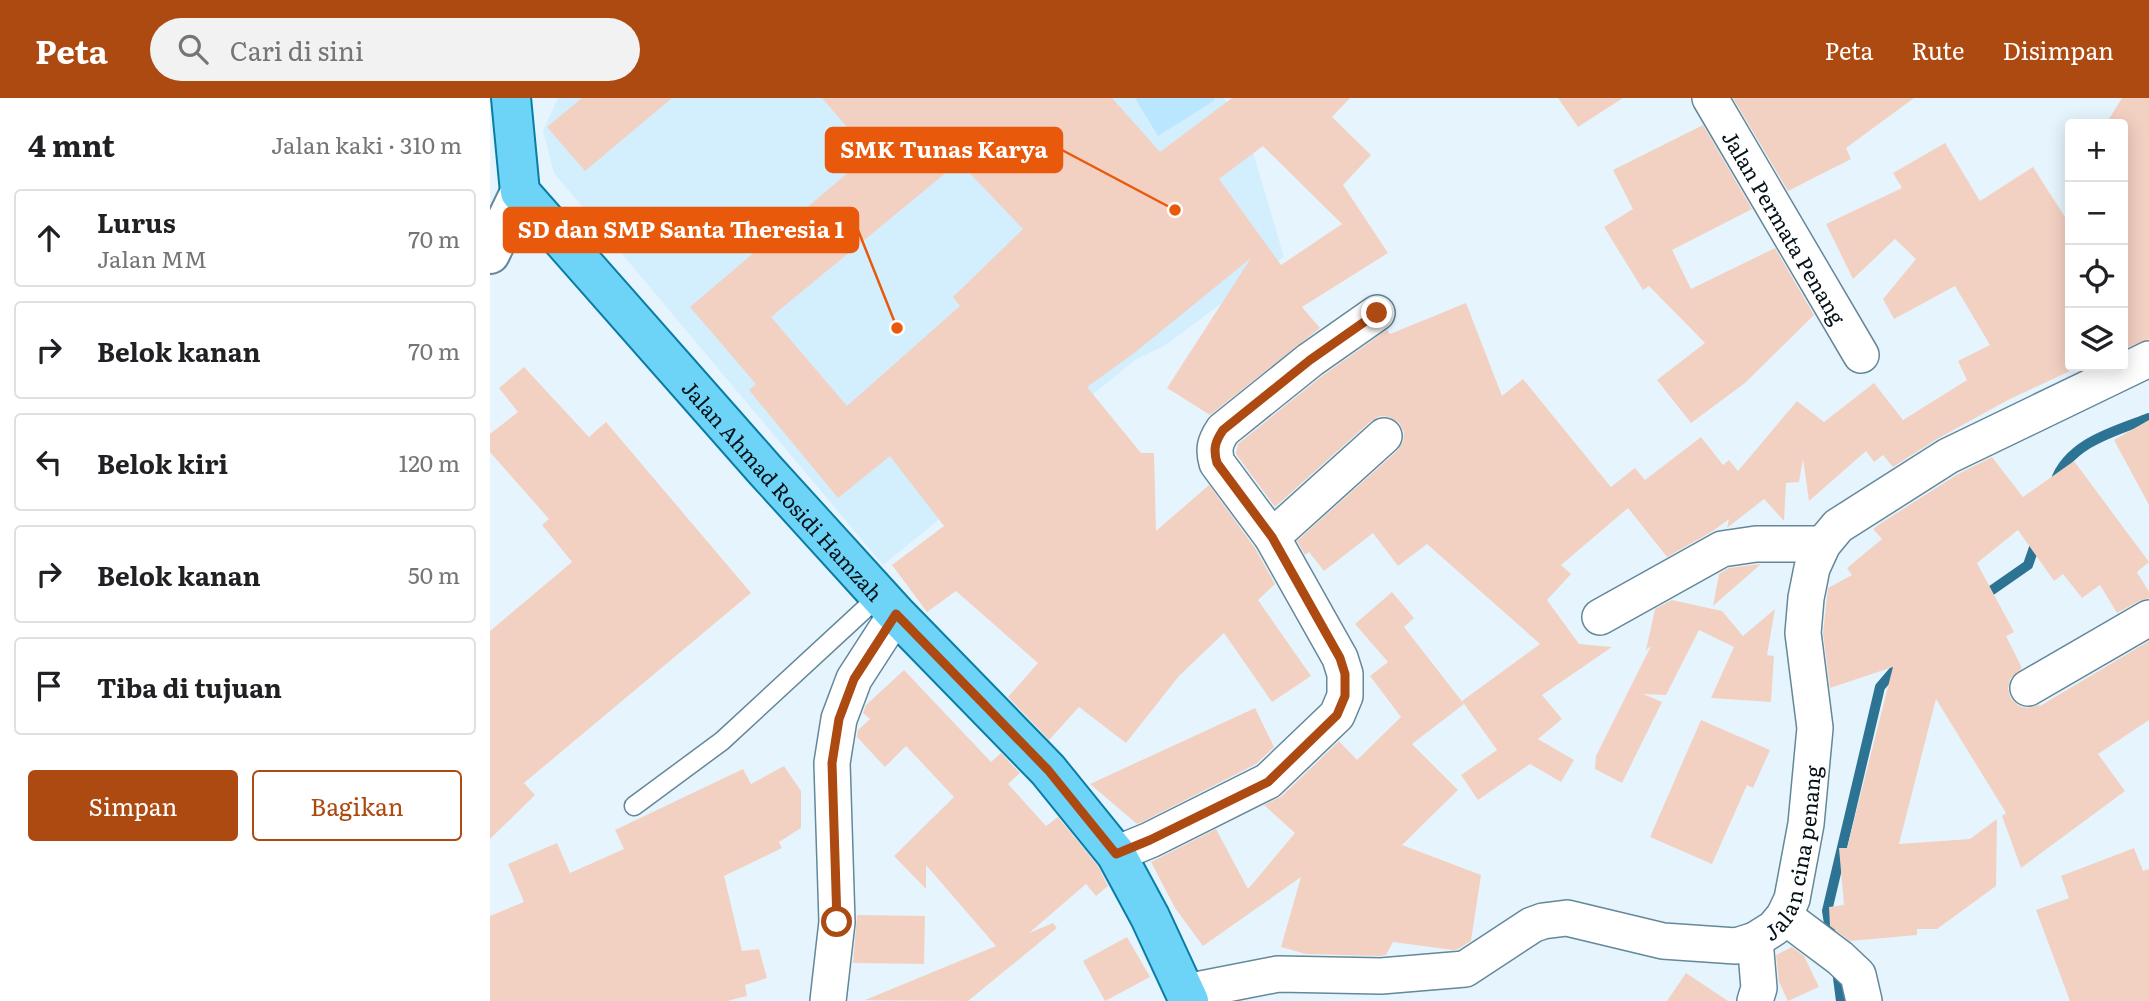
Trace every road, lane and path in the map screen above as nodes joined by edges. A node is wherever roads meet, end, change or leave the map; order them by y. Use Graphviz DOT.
graph roads {
  1 [pos="511,98"];
  2 [pos="1710,98"];
  3 [pos="520,192"];
  4 [pos="490,254"];
  5 [pos="1377,313"];
  6 [pos="1861,355"];
  7 [pos="2149,359"];
  8 [pos="1384,436"];
  9 [pos="1272,537"];
  10 [pos="1823,544"];
  11 [pos="887,605"];
  12 [pos="1601,617"];
  13 [pos="2149,618"];
  14 [pos="2028,688"];
  15 [pos="634,806"];
  16 [pos="1116,854"];
  17 [pos="1784,916"];
  18 [pos="1755,940"];
  19 [pos="1187,996"];
  20 [pos="828,1001"];
  21 [pos="1755,1001"];
  22 [pos="1864,1001"];
  1 -- 3 [label="main road"];
  2 -- 6 [label="street, Jalan Permata Penang"];
  3 -- 4 [label="street"];
  3 -- 11 [label="main road, Jalan Ahmad Rosidi Hamzah"];
  5 -- 9 [label="street"];
  7 -- 10 [label="street, Jalan cina penang"];
  8 -- 9 [label="street"];
  9 -- 16 [label="street"];
  10 -- 12 [label="street"];
  10 -- 17 [label="street, Jalan cina penang"];
  11 -- 15 [label="lane"];
  11 -- 16 [label="main road, Jalan Ahmad Rosidi Hamzah"];
  11 -- 20 [label="street"];
  13 -- 14 [label="street"];
  16 -- 19 [label="main road, Jalan Ahmad Rosidi Hamzah"];
  17 -- 18 [label="street, Jalan cina penang"];
  17 -- 22 [label="street"];
  18 -- 19 [label="street, Jalan cina penang"];
  18 -- 21 [label="street"];
}
